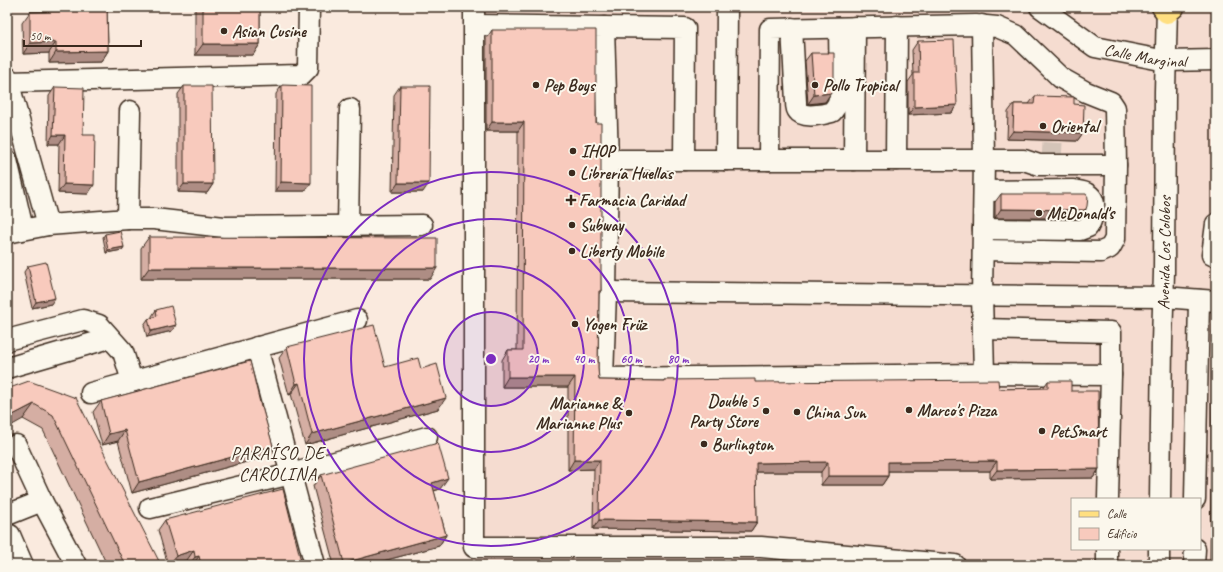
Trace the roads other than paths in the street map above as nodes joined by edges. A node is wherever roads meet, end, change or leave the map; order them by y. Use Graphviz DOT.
graph roads {
  1 [pos="308,7"];
  2 [pos="727,7"];
  3 [pos="1040,7"];
  4 [pos="1168,8"];
  5 [pos="474,16"];
  6 [pos="982,25"];
  7 [pos="897,26"];
  8 [pos="604,27"];
  9 [pos="847,27"];
  10 [pos="792,28"];
  11 [pos="1216,60"];
  12 [pos="1166,61"];
  13 [pos="7,80"];
  14 [pos="350,109"];
  15 [pos="130,111"];
  16 [pos="1070,154"];
  17 [pos="608,160"];
  18 [pos="684,160"];
  19 [pos="726,160"];
  20 [pos="769,160"];
  21 [pos="854,160"];
  22 [pos="896,160"];
  23 [pos="984,160"];
  24 [pos="1089,166"];
  25 [pos="1116,166"];
  26 [pos="9,168"];
  27 [pos="33,171"];
  28 [pos="984,191"];
  29 [pos="128,219"];
  30 [pos="1216,224"];
  31 [pos="48,225"];
  32 [pos="422,225"];
  33 [pos="348,226"];
  34 [pos="983,229"];
  35 [pos="15,231"];
  36 [pos="983,250"];
  37 [pos="1216,256"];
  38 [pos="606,292"];
  39 [pos="982,296"];
  40 [pos="1163,298"];
  41 [pos="1207,300"];
  42 [pos="357,320"];
  43 [pos="983,329"];
  44 [pos="110,338"];
  45 [pos="7,340"];
  46 [pos="257,347"];
  47 [pos="7,368"];
  48 [pos="984,374"];
  49 [pos="1111,375"];
  50 [pos="132,381"];
  51 [pos="91,393"];
  52 [pos="428,437"];
  53 [pos="16,445"];
  54 [pos="291,474"];
  55 [pos="1108,498"];
  56 [pos="1160,498"];
  57 [pos="1195,498"];
  58 [pos="42,501"];
  59 [pos="150,508"];
  60 [pos="7,514"];
  61 [pos="10,535"];
  62 [pos="1107,550"];
  63 [pos="1159,550"];
  64 [pos="1195,550"];
  65 [pos="23,565"];
  66 [pos="76,565"];
  67 [pos="315,565"];
  68 [pos="955,565"];
  69 [pos="1107,565"];
  70 [pos="1159,565"];
  71 [pos="1194,565"];
  1 -- 13 [label="street"];
  2 -- 19 [label="street"];
  3 -- 12 [label="street, Calle Marginal"];
  4 -- 12 [label="street, Avenida Los Colobos"];
  5 -- 8 [label="street"];
  5 -- 68 [label="street"];
  6 -- 7 [label="street"];
  6 -- 23 [label="street"];
  6 -- 25 [label="street"];
  7 -- 9 [label="street"];
  7 -- 22 [label="street"];
  8 -- 17 [label="street"];
  8 -- 18 [label="street"];
  9 -- 10 [label="street"];
  9 -- 10 [label="street"];
  9 -- 21 [label="street"];
  10 -- 20 [label="street"];
  11 -- 12 [label="street, Calle Marginal"];
  12 -- 40 [label="street, Avenida Los Colobos"];
  13 -- 27 [label="street"];
  14 -- 33 [label="street"];
  15 -- 29 [label="street"];
  16 -- 24 [label="street"];
  17 -- 18 [label="street"];
  17 -- 38 [label="street"];
  18 -- 19 [label="street"];
  19 -- 20 [label="street"];
  20 -- 21 [label="street"];
  21 -- 22 [label="street"];
  22 -- 23 [label="street"];
  23 -- 24 [label="street"];
  23 -- 28 [label="street"];
  24 -- 25 [label="street"];
  25 -- 36 [label="street"];
  26 -- 27 [label="street"];
  26 -- 35 [label="street"];
  27 -- 31 [label="street"];
  28 -- 34 [label="street"];
  28 -- 34 [label="street"];
  29 -- 31 [label="street"];
  29 -- 33 [label="street"];
  30 -- 37 [label="street"];
  31 -- 35 [label="street"];
  32 -- 33 [label="street"];
  34 -- 36 [label="street"];
  36 -- 39 [label="street"];
  38 -- 39 [label="street"];
  38 -- 48 [label="street"];
  39 -- 40 [label="street"];
  39 -- 43 [label="street"];
  40 -- 41 [label="street"];
  40 -- 56 [label="street, Avenida Los Colobos"];
  41 -- 57 [label="street"];
  42 -- 46 [label="street"];
  43 -- 48 [label="street"];
  43 -- 49 [label="street"];
  44 -- 45 [label="street"];
  44 -- 47 [label="street"];
  44 -- 50 [label="street"];
  46 -- 50 [label="street"];
  46 -- 54 [label="street"];
  48 -- 49 [label="street"];
  49 -- 55 [label="street"];
  50 -- 51 [label="street"];
  52 -- 54 [label="street"];
  53 -- 58 [label="street"];
  54 -- 59 [label="street"];
  54 -- 67 [label="street"];
  58 -- 60 [label="street"];
  58 -- 66 [label="street"];
  61 -- 65 [label="street"];
  62 -- 69 [label="street"];
  63 -- 70 [label="street"];
  64 -- 71 [label="street"];
}
